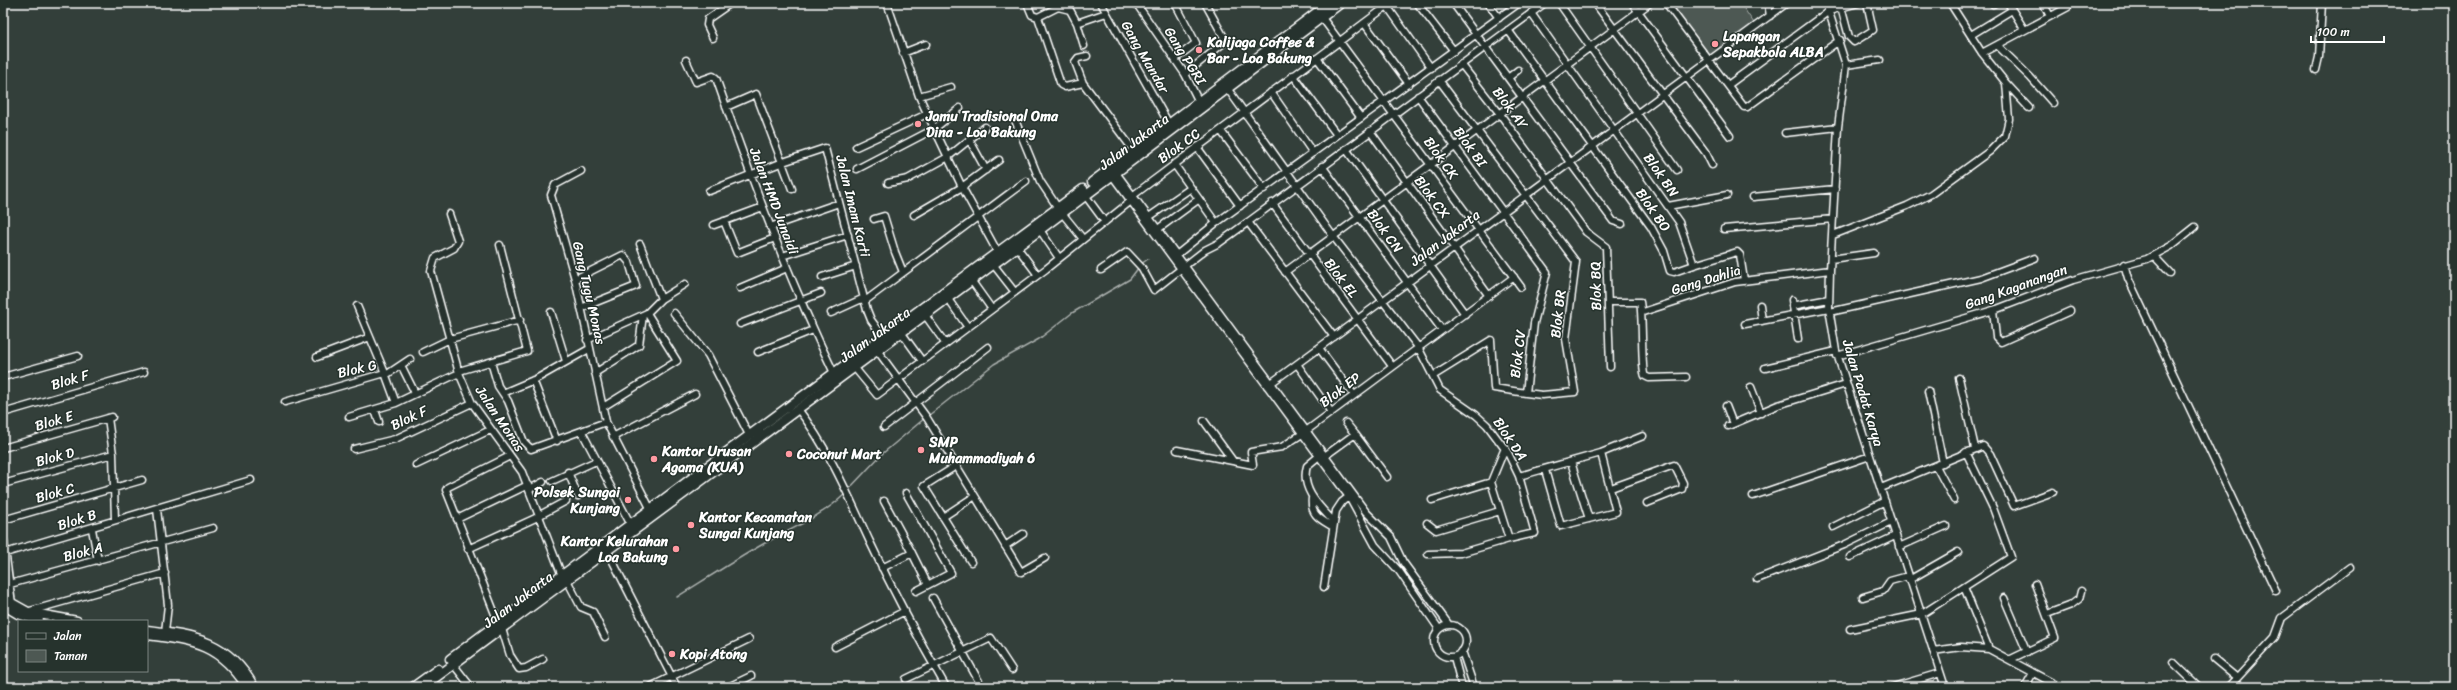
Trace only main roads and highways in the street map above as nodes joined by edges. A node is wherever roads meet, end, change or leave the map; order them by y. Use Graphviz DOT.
graph roads {
  1 [pos="1329,3"];
  2 [pos="1341,3"];
  3 [pos="1320,15"];
  4 [pos="1226,86"];
  5 [pos="1112,171"];
  6 [pos="1060,210"];
  7 [pos="885,339"];
  8 [pos="671,498"];
  9 [pos="605,548"];
  10 [pos="3,598"];
  11 [pos="7,605"];
  12 [pos="36,620"];
  13 [pos="72,620"];
  14 [pos="148,630"];
  15 [pos="148,635"];
  16 [pos="454,661"];
  17 [pos="247,687"];
  18 [pos="254,687"];
  19 [pos="413,687"];
  20 [pos="422,687"];
  1 -- 3 [label="main road, Jalan Jakarta"];
  2 -- 3 [label="main road, Jalan Jakarta"];
  3 -- 4 [label="main road, Jalan Jakarta"];
  4 -- 5 [label="main road, Jalan Jakarta"];
  4 -- 5 [label="main road, Jalan Jakarta"];
  5 -- 6 [label="main road, Jalan Jakarta"];
  5 -- 6 [label="main road, Jalan Jakarta"];
  6 -- 7 [label="main road, Jalan Jakarta"];
  6 -- 7 [label="main road, Jalan Jakarta"];
  7 -- 8 [label="main road, Jalan Jakarta"];
  7 -- 8 [label="main road, Jalan Jakarta"];
  8 -- 9 [label="main road, Jalan Jakarta"];
  8 -- 9 [label="main road, Jalan Jakarta"];
  9 -- 16 [label="main road, Jalan Jakarta"];
  10 -- 11 [label="main road"];
  11 -- 12 [label="main road"];
  11 -- 13 [label="main road"];
  14 -- 18 [label="main road"];
  15 -- 17 [label="main road"];
  16 -- 19 [label="main road, Jalan Jakarta"];
  16 -- 20 [label="main road, Jalan Jakarta"];
}
